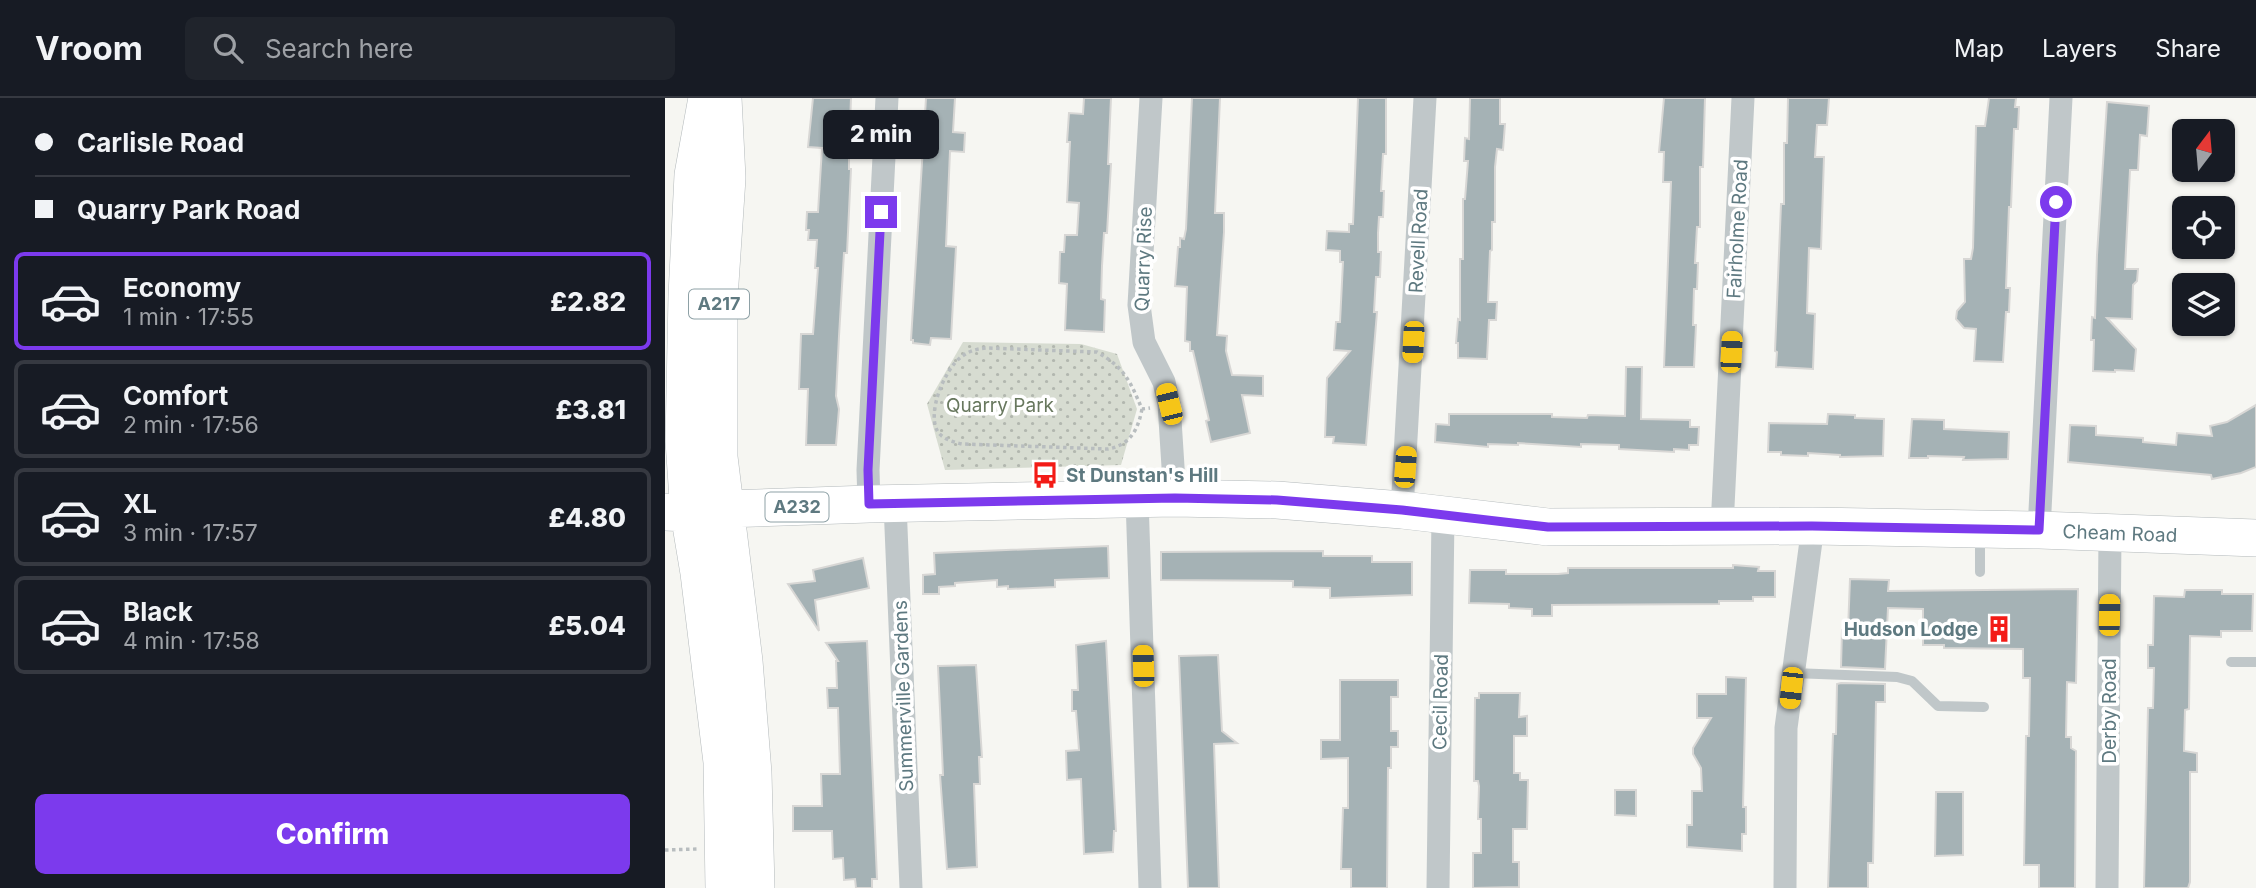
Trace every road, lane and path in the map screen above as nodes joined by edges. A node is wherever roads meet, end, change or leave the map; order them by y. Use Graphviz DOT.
graph roads {
  1 [pos="707,98"];
  2 [pos="723,98"];
  3 [pos="887,98"];
  4 [pos="1151,98"];
  5 [pos="1426,98"];
  6 [pos="1743,98"];
  7 [pos="2061,98"];
  8 [pos="1169,404"];
  9 [pos="1142,409"];
  10 [pos="1175,498"];
  11 [pos="1137,499"];
  12 [pos="725,509"];
  13 [pos="1402,510"];
  14 [pos="677,512"];
  15 [pos="886,513"];
  16 [pos="1443,516"];
  17 [pos="1812,526"];
  18 [pos="1722,527"];
  19 [pos="1980,529"];
  20 [pos="2039,530"];
  21 [pos="2110,534"];
  22 [pos="2256,538"];
  23 [pos="1980,572"];
  24 [pos="2231,662"];
  25 [pos="2256,662"];
  26 [pos="1793,673"];
  27 [pos="1984,707"];
  28 [pos="724,888"];
  29 [pos="755,888"];
  30 [pos="911,888"];
  31 [pos="1150,888"];
  32 [pos="1438,888"];
  33 [pos="1785,888"];
  34 [pos="2107,888"];
  1 -- 14 [label="highway, A217"];
  2 -- 12 [label="highway, A217"];
  3 -- 15 [label="street, Summerville Gardens"];
  4 -- 8 [label="street, Quarry Rise"];
  5 -- 13 [label="street, Revell Road"];
  6 -- 18 [label="street, Fairholme Road"];
  7 -- 20 [label="street"];
  8 -- 9 [label="path"];
  8 -- 10 [label="street, Quarry Rise"];
  9 -- 9 [label="path"];
  10 -- 11 [label="highway, Cheam Road / A232"];
  10 -- 13 [label="highway, Cheam Road / A232"];
  11 -- 15 [label="highway, Cheam Road / A232"];
  11 -- 31 [label="street"];
  12 -- 14 [label="highway, A232"];
  12 -- 15 [label="highway, Cheam Road / A232"];
  12 -- 29 [label="highway, A217"];
  13 -- 16 [label="highway, Cheam Road / A232"];
  14 -- 28 [label="highway, A217"];
  15 -- 30 [label="street, Summerville Gardens"];
  16 -- 18 [label="highway, Cheam Road / A232"];
  16 -- 32 [label="street, Cecil Road"];
  17 -- 18 [label="highway, Cheam Road / A232"];
  17 -- 19 [label="highway, Cheam Road / A232"];
  17 -- 26 [label="street"];
  19 -- 20 [label="highway, Cheam Road / A232"];
  19 -- 23 [label="lane"];
  20 -- 21 [label="highway, Cheam Road / A232"];
  21 -- 22 [label="highway, Cheam Road / A232"];
  21 -- 34 [label="street, Derby Road"];
  24 -- 25 [label="lane"];
  26 -- 27 [label="lane"];
  26 -- 33 [label="street"];
}
